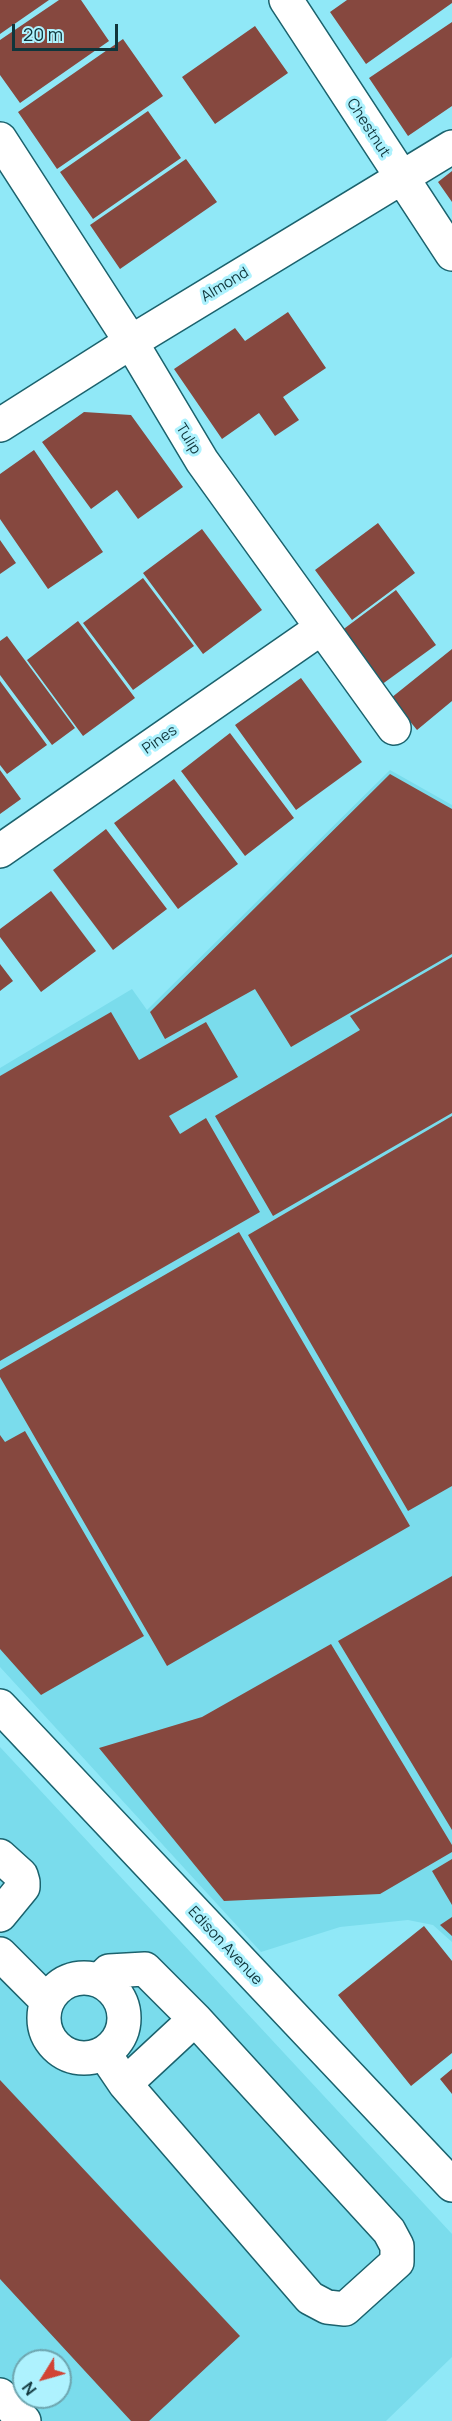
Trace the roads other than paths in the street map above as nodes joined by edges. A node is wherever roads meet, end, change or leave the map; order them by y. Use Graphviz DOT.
graph roads {
  1 [pos="286,0"];
  2 [pos="0,139"];
  3 [pos="452,147"];
  4 [pos="402,179"];
  5 [pos="452,254"];
  6 [pos="131,342"];
  7 [pos="0,425"];
  8 [pos="320,628"];
  9 [pos="394,728"];
  10 [pos="0,851"];
  11 [pos="0,1706"];
  12 [pos="0,1856"];
  13 [pos="0,1916"];
  14 [pos="0,1954"];
  15 [pos="100,1980"];
  16 [pos="47,2001"];
  17 [pos="195,2019"];
  18 [pos="104,2053"];
  19 [pos="125,2084"];
  20 [pos="452,2185"];
  21 [pos="0,2396"];
  22 [pos="24,2421"];
  1 -- 4 [label="street, Chestnut"];
  2 -- 6 [label="street, Tulip"];
  3 -- 4 [label="street, Almond"];
  4 -- 5 [label="street, Chestnut"];
  4 -- 6 [label="street, Almond"];
  6 -- 7 [label="street, Almond"];
  6 -- 8 [label="street, Tulip"];
  8 -- 9 [label="street, Tulip"];
  8 -- 10 [label="street, Pines"];
  11 -- 20 [label="street, Edison Avenue"];
  12 -- 13 [label="street"];
  14 -- 16 [label="street"];
  15 -- 16 [label="street"];
  15 -- 17 [label="street"];
  15 -- 18 [label="street"];
  16 -- 18 [label="street"];
  17 -- 19 [label="street"];
  17 -- 19 [label="street"];
  18 -- 19 [label="street"];
  21 -- 22 [label="street"];
}
